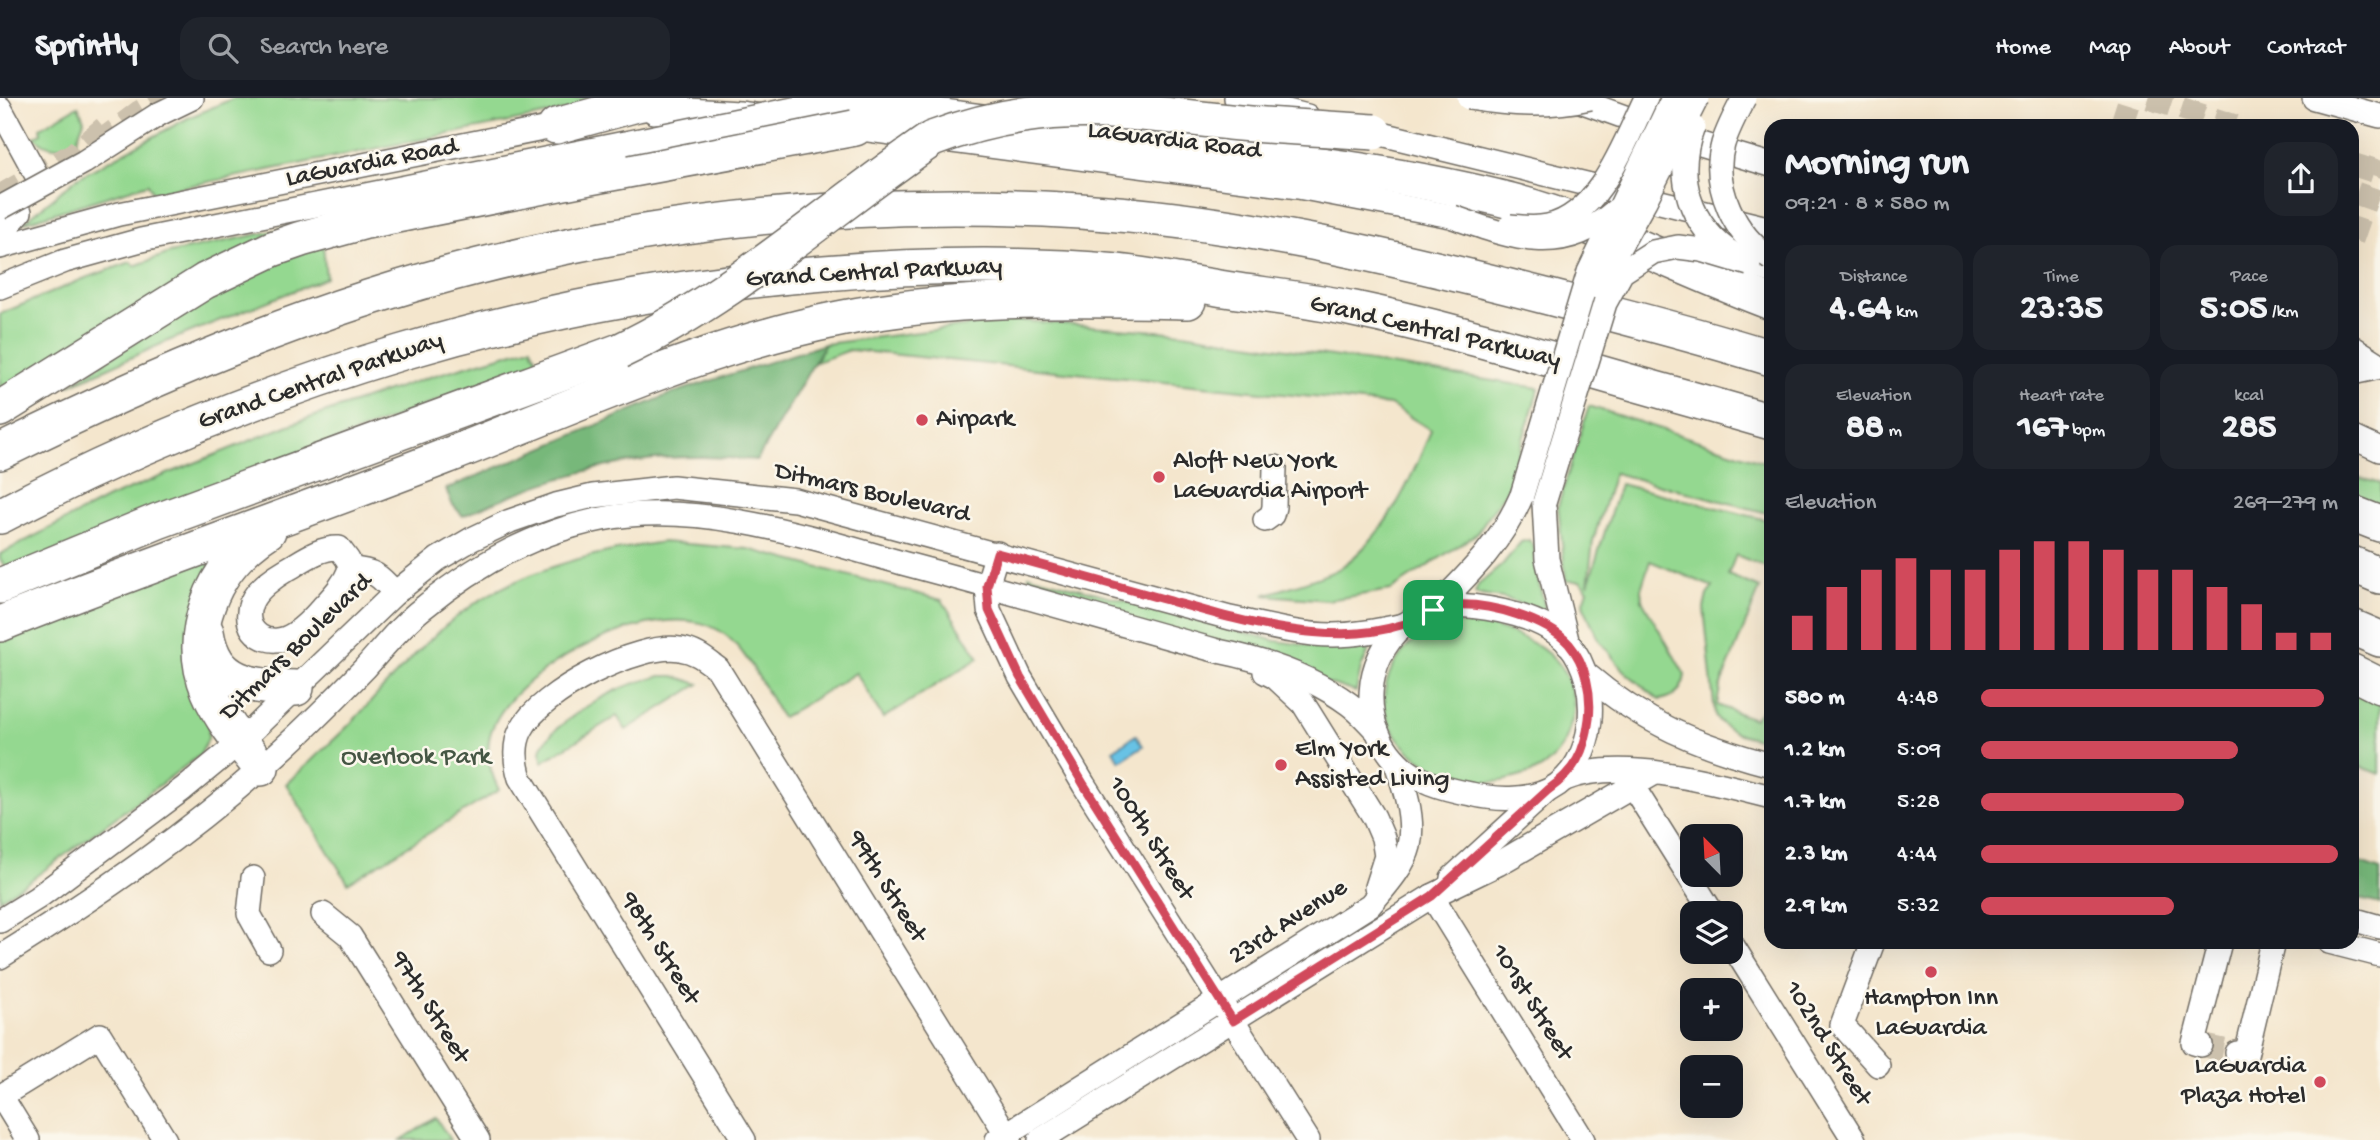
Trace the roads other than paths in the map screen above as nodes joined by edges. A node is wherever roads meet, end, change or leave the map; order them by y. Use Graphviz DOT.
graph roads {
  1 [pos="192,98"];
  2 [pos="672,98"];
  3 [pos="809,98"];
  4 [pos="1236,98"];
  5 [pos="1469,98"];
  6 [pos="1573,98"];
  7 [pos="1590,98"];
  8 [pos="1646,98"];
  9 [pos="1673,98"];
  10 [pos="1697,98"];
  11 [pos="1705,98"];
  12 [pos="1744,98"];
  13 [pos="2314,98"];
  14 [pos="0,108"];
  15 [pos="852,113"];
  16 [pos="2380,116"];
  17 [pos="556,126"];
  18 [pos="1374,132"];
  19 [pos="1764,163"];
  20 [pos="36,174"];
  21 [pos="1618,208"];
  22 [pos="10,210"];
  23 [pos="1453,217"];
  24 [pos="1764,227"];
  25 [pos="0,234"];
  26 [pos="0,247"];
  27 [pos="1764,265"];
  28 [pos="0,287"];
  29 [pos="1764,299"];
  30 [pos="1349,308"];
  31 [pos="1569,342"];
  32 [pos="2359,351"];
  33 [pos="1764,356"];
  34 [pos="2380,366"];
  35 [pos="2359,371"];
  36 [pos="0,409"];
  37 [pos="1764,420"];
  38 [pos="2359,441"];
  39 [pos="2359,448"];
  40 [pos="0,452"];
  41 [pos="2380,452"];
  42 [pos="1275,467"];
  43 [pos="406,472"];
  44 [pos="1533,499"];
  45 [pos="0,516"];
  46 [pos="1265,520"];
  47 [pos="997,553"];
  48 [pos="2359,567"];
  49 [pos="350,569"];
  50 [pos="2380,576"];
  51 [pos="0,586"];
  52 [pos="987,586"];
  53 [pos="394,593"];
  54 [pos="206,609"];
  55 [pos="1433,610"];
  56 [pos="0,624"];
  57 [pos="1404,625"];
  58 [pos="2359,630"];
  59 [pos="2380,639"];
  60 [pos="1569,644"];
  61 [pos="1217,651"];
  62 [pos="718,669"];
  63 [pos="1586,674"];
  64 [pos="2359,676"];
  65 [pos="2380,686"];
  66 [pos="296,688"];
  67 [pos="1377,731"];
  68 [pos="250,755"];
  69 [pos="1395,760"];
  70 [pos="1764,763"];
  71 [pos="1628,779"];
  72 [pos="1557,784"];
  73 [pos="1764,795"];
  74 [pos="253,878"];
  75 [pos="1432,896"];
  76 [pos="1705,901"];
  77 [pos="1370,905"];
  78 [pos="323,914"];
  79 [pos="0,921"];
  80 [pos="2359,921"];
  81 [pos="2380,927"];
  82 [pos="1870,949"];
  83 [pos="2218,949"];
  84 [pos="2271,949"];
  85 [pos="2356,949"];
  86 [pos="269,950"];
  87 [pos="2380,955"];
  88 [pos="0,957"];
  89 [pos="1743,962"];
  90 [pos="1219,1000"];
  91 [pos="1233,1021"];
  92 [pos="2201,1045"];
  93 [pos="2237,1053"];
  94 [pos="1878,1065"];
  95 [pos="161,1138"];
  96 [pos="1004,1138"];
  97 [pos="28,1140"];
  98 [pos="478,1140"];
  99 [pos="744,1140"];
  100 [pos="1040,1140"];
  101 [pos="1308,1140"];
  102 [pos="1583,1140"];
  103 [pos="1854,1140"];
  1 -- 22 [label="street, bridge"];
  2 -- 17 [label="highway"];
  3 -- 29 [label="highway"];
  4 -- 18 [label="street, LaGuardia Road, bridge"];
  5 -- 7 [label="street, bridge"];
  6 -- 19 [label="street"];
  8 -- 23 [label="street, bridge"];
  9 -- 21 [label="street, bridge"];
  10 -- 31 [label="street, bridge"];
  11 -- 27 [label="street, bridge"];
  12 -- 27 [label="street, bridge"];
  13 -- 16 [label="street"];
  14 -- 20 [label="street"];
  15 -- 17 [label="street, LaGuardia Road"];
  15 -- 23 [label="street, LaGuardia Road"];
  15 -- 28 [label="street, LaGuardia Road, bridge"];
  15 -- 36 [label="highway"];
  17 -- 26 [label="street, LaGuardia Road"];
  18 -- 24 [label="street, LaGuardia Road"];
  18 -- 51 [label="highway, bridge"];
  21 -- 23 [label="street, bridge"];
  21 -- 31 [label="street, bridge"];
  22 -- 25 [label="street"];
  27 -- 44 [label="street, bridge"];
  30 -- 37 [label="highway, Grand Central Parkway"];
  30 -- 43 [label="highway"];
  30 -- 45 [label="highway, Grand Central Parkway"];
  31 -- 44 [label="street, bridge"];
  32 -- 34 [label="street"];
  33 -- 40 [label="highway"];
  34 -- 35 [label="street"];
  38 -- 41 [label="street"];
  39 -- 41 [label="street"];
  42 -- 46 [label="street"];
  43 -- 54 [label="highway"];
  43 -- 56 [label="highway"];
  44 -- 55 [label="street"];
  44 -- 60 [label="street"];
  47 -- 52 [label="street, 100th Street"];
  47 -- 53 [label="street, Ditmars Boulevard"];
  47 -- 57 [label="street, Ditmars Boulevard"];
  48 -- 50 [label="highway"];
  49 -- 49 [label="street"];
  49 -- 53 [label="street"];
  52 -- 61 [label="street, Ditmars Boulevard"];
  52 -- 68 [label="street, Ditmars Boulevard"];
  52 -- 90 [label="street, 100th Street"];
  53 -- 66 [label="street, Ditmars Boulevard"];
  54 -- 66 [label="highway"];
  54 -- 68 [label="highway"];
  55 -- 57 [label="street"];
  55 -- 60 [label="street"];
  57 -- 67 [label="street"];
  58 -- 59 [label="highway"];
  60 -- 63 [label="street"];
  61 -- 67 [label="street, Ditmars Boulevard"];
  61 -- 77 [label="street"];
  62 -- 96 [label="street, 99th Street"];
  62 -- 99 [label="street, 98th Street"];
  63 -- 70 [label="street"];
  63 -- 72 [label="street"];
  64 -- 65 [label="highway"];
  66 -- 68 [label="street, Ditmars Boulevard"];
  67 -- 69 [label="street"];
  68 -- 79 [label="street, Ditmars Boulevard"];
  68 -- 88 [label="street, Ditmars Boulevard"];
  69 -- 72 [label="street"];
  69 -- 77 [label="street, 23rd Avenue"];
  71 -- 72 [label="street"];
  71 -- 73 [label="street, 23rd Avenue"];
  71 -- 75 [label="street, 23rd Avenue"];
  71 -- 76 [label="street"];
  72 -- 75 [label="street, 23rd Avenue"];
  74 -- 86 [label="street"];
  75 -- 91 [label="street, 23rd Avenue"];
  75 -- 102 [label="street, 101st Street"];
  77 -- 90 [label="street, 23rd Avenue"];
  78 -- 98 [label="street, 97th Street"];
  80 -- 81 [label="street"];
  82 -- 94 [label="street"];
  83 -- 92 [label="street"];
  84 -- 93 [label="street"];
  85 -- 87 [label="street"];
  89 -- 103 [label="street, 102nd Street"];
  90 -- 91 [label="street, 100th Street"];
  90 -- 96 [label="street, 23rd Avenue"];
  91 -- 100 [label="street, 23rd Avenue"];
  91 -- 101 [label="street, 100th Street"];
  95 -- 97 [label="street"];
}
